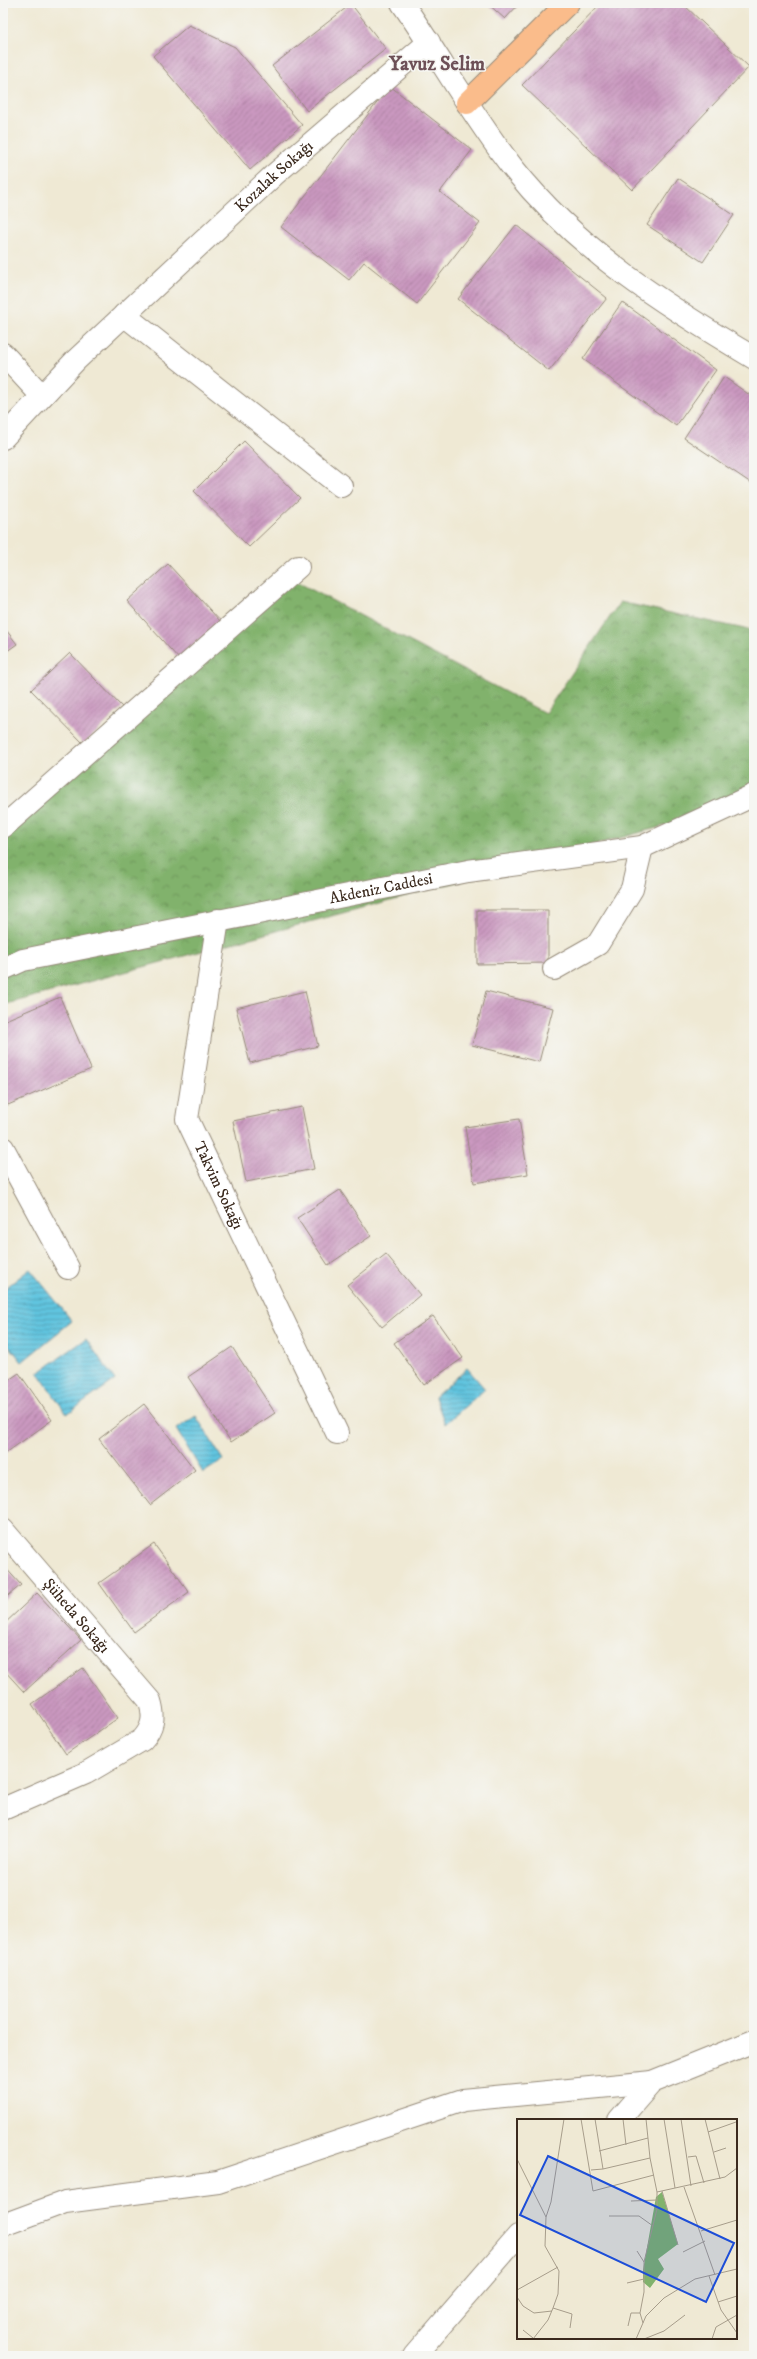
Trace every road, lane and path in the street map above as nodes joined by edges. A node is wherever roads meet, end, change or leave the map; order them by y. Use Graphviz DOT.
graph roads {
  1 [pos="402,3"];
  2 [pos="568,3"];
  3 [pos="429,42"];
  4 [pos="467,103"];
  5 [pos="124,315"];
  6 [pos="3,354"];
  7 [pos="754,358"];
  8 [pos="42,396"];
  9 [pos="3,438"];
  10 [pos="341,486"];
  11 [pos="298,567"];
  12 [pos="754,795"];
  13 [pos="3,827"];
  14 [pos="642,847"];
  15 [pos="218,920"];
  16 [pos="3,969"];
  17 [pos="554,969"];
  18 [pos="3,1148"];
  19 [pos="68,1268"];
  20 [pos="337,1433"];
  21 [pos="3,1530"];
  22 [pos="3,1809"];
  23 [pos="754,2041"];
  24 [pos="652,2082"];
  25 [pos="620,2119"];
  26 [pos="3,2224"];
  27 [pos="517,2237"];
  28 [pos="414,2356"];
  1 -- 3 [label="street"];
  2 -- 4 [label="main road"];
  3 -- 4 [label="street"];
  3 -- 5 [label="street, Kozalak Sokağı"];
  4 -- 7 [label="street"];
  5 -- 8 [label="street, Kozalak Sokağı"];
  5 -- 10 [label="street"];
  6 -- 8 [label="street"];
  8 -- 9 [label="street, Kozalak Sokağı"];
  11 -- 13 [label="street"];
  12 -- 14 [label="street, Akdeniz Caddesi"];
  14 -- 15 [label="street, Akdeniz Caddesi"];
  14 -- 17 [label="street"];
  15 -- 16 [label="street, Akdeniz Caddesi"];
  15 -- 20 [label="street, Takvim Sokağı"];
  18 -- 19 [label="street"];
  21 -- 22 [label="street, Şüheda Sokağı"];
  23 -- 24 [label="street"];
  24 -- 25 [label="street"];
  24 -- 26 [label="street"];
  27 -- 28 [label="street"];
}
